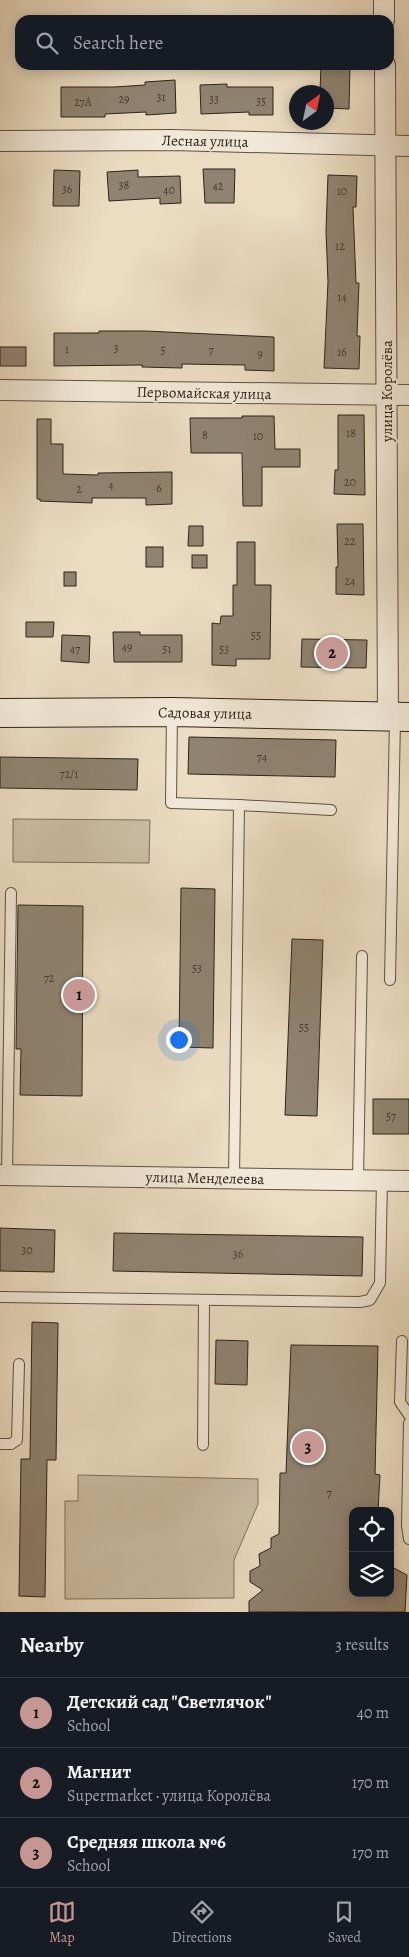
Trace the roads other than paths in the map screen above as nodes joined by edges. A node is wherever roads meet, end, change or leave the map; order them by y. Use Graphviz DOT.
graph roads {
  1 [pos="384,0"];
  2 [pos="384,15"];
  3 [pos="384,70"];
  4 [pos="0,141"];
  5 [pos="385,146"];
  6 [pos="409,146"];
  7 [pos="0,390"];
  8 [pos="387,396"];
  9 [pos="409,396"];
  10 [pos="172,712"];
  11 [pos="0,713"];
  12 [pos="397,717"];
  13 [pos="238,805"];
  14 [pos="331,810"];
  15 [pos="11,893"];
  16 [pos="362,956"];
  17 [pos="390,980"];
  18 [pos="3,1175"];
  19 [pos="234,1178"];
  20 [pos="358,1180"];
  21 [pos="382,1180"];
  22 [pos="409,1180"];
  23 [pos="0,1296"];
  24 [pos="204,1301"];
  25 [pos="402,1341"];
  26 [pos="405,1363"];
  27 [pos="19,1364"];
  28 [pos="409,1415"];
  29 [pos="409,1423"];
  30 [pos="0,1444"];
  31 [pos="203,1445"];
  32 [pos="409,1539"];
  1 -- 2 [label="street"];
  3 -- 5 [label="street, улица Королёва"];
  4 -- 5 [label="street, Лесная улица"];
  5 -- 6 [label="street, Лесная улица"];
  5 -- 8 [label="street, улица Королёва"];
  7 -- 8 [label="street, Первомайская улица"];
  8 -- 9 [label="street, Первомайская улица"];
  8 -- 12 [label="street, улица Королёва"];
  10 -- 11 [label="street, Садовая улица"];
  10 -- 12 [label="street, Садовая улица"];
  10 -- 13 [label="lane"];
  12 -- 17 [label="lane"];
  13 -- 14 [label="lane"];
  13 -- 19 [label="lane"];
  15 -- 18 [label="lane"];
  16 -- 20 [label="lane"];
  18 -- 19 [label="street, улица Менделеева"];
  19 -- 20 [label="street, улица Менделеева"];
  20 -- 21 [label="street, улица Менделеева"];
  21 -- 22 [label="street, улица Менделеева"];
  21 -- 24 [label="lane"];
  23 -- 24 [label="lane"];
  24 -- 31 [label="lane"];
  25 -- 26 [label="lane"];
  26 -- 28 [label="lane"];
  27 -- 30 [label="lane"];
  29 -- 32 [label="lane"];
}
